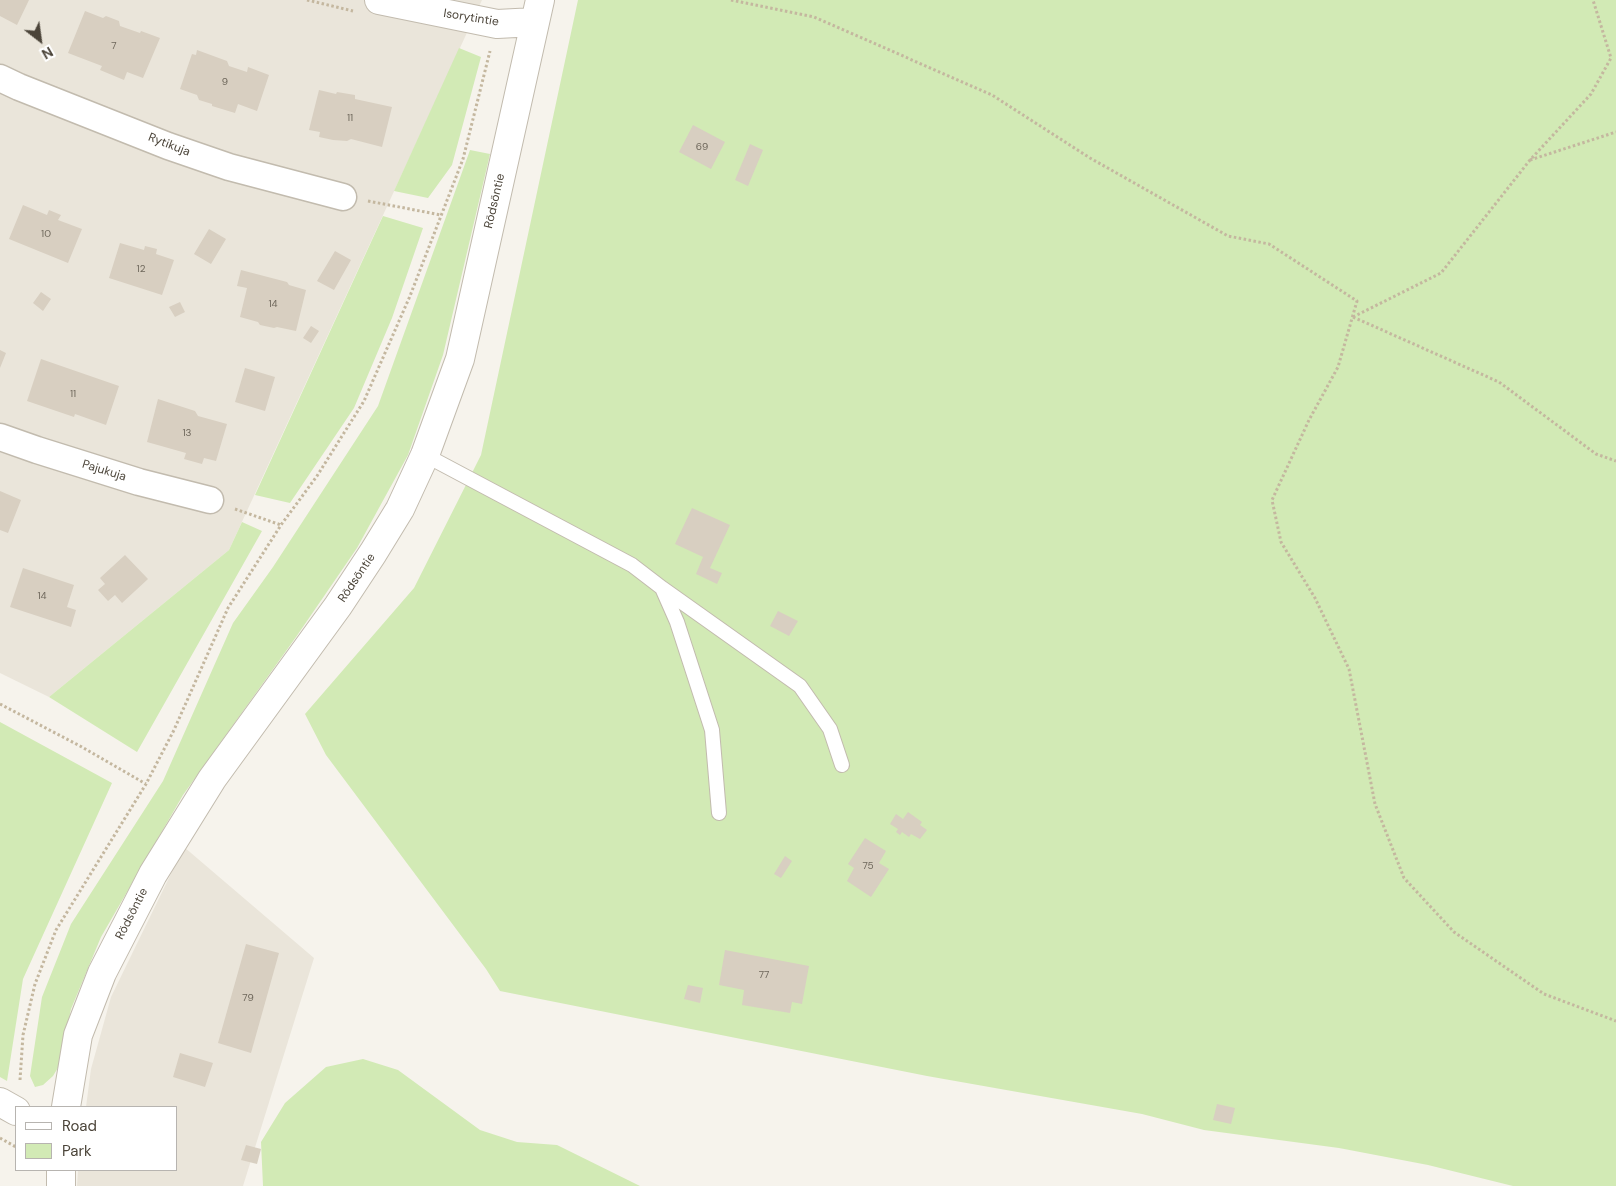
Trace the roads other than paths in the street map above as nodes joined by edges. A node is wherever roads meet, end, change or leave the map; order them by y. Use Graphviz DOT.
graph roads {
  1 [pos="379,0"];
  2 [pos="538,11"];
  3 [pos="0,78"];
  4 [pos="343,197"];
  5 [pos="0,437"];
  6 [pos="425,455"];
  7 [pos="210,500"];
  8 [pos="662,588"];
  9 [pos="842,765"];
  10 [pos="719,813"];
  11 [pos="66,1106"];
  12 [pos="61,1171"];
  13 [pos="61,1186"];
  1 -- 2 [label="street, Isorytintie"];
  2 -- 6 [label="street, Rödsöntie"];
  3 -- 4 [label="street, Rytikuja"];
  5 -- 7 [label="street, Pajukuja"];
  6 -- 8 [label="lane"];
  6 -- 11 [label="street, Rödsöntie"];
  8 -- 9 [label="lane"];
  8 -- 10 [label="lane"];
  12 -- 13 [label="street"];
}
